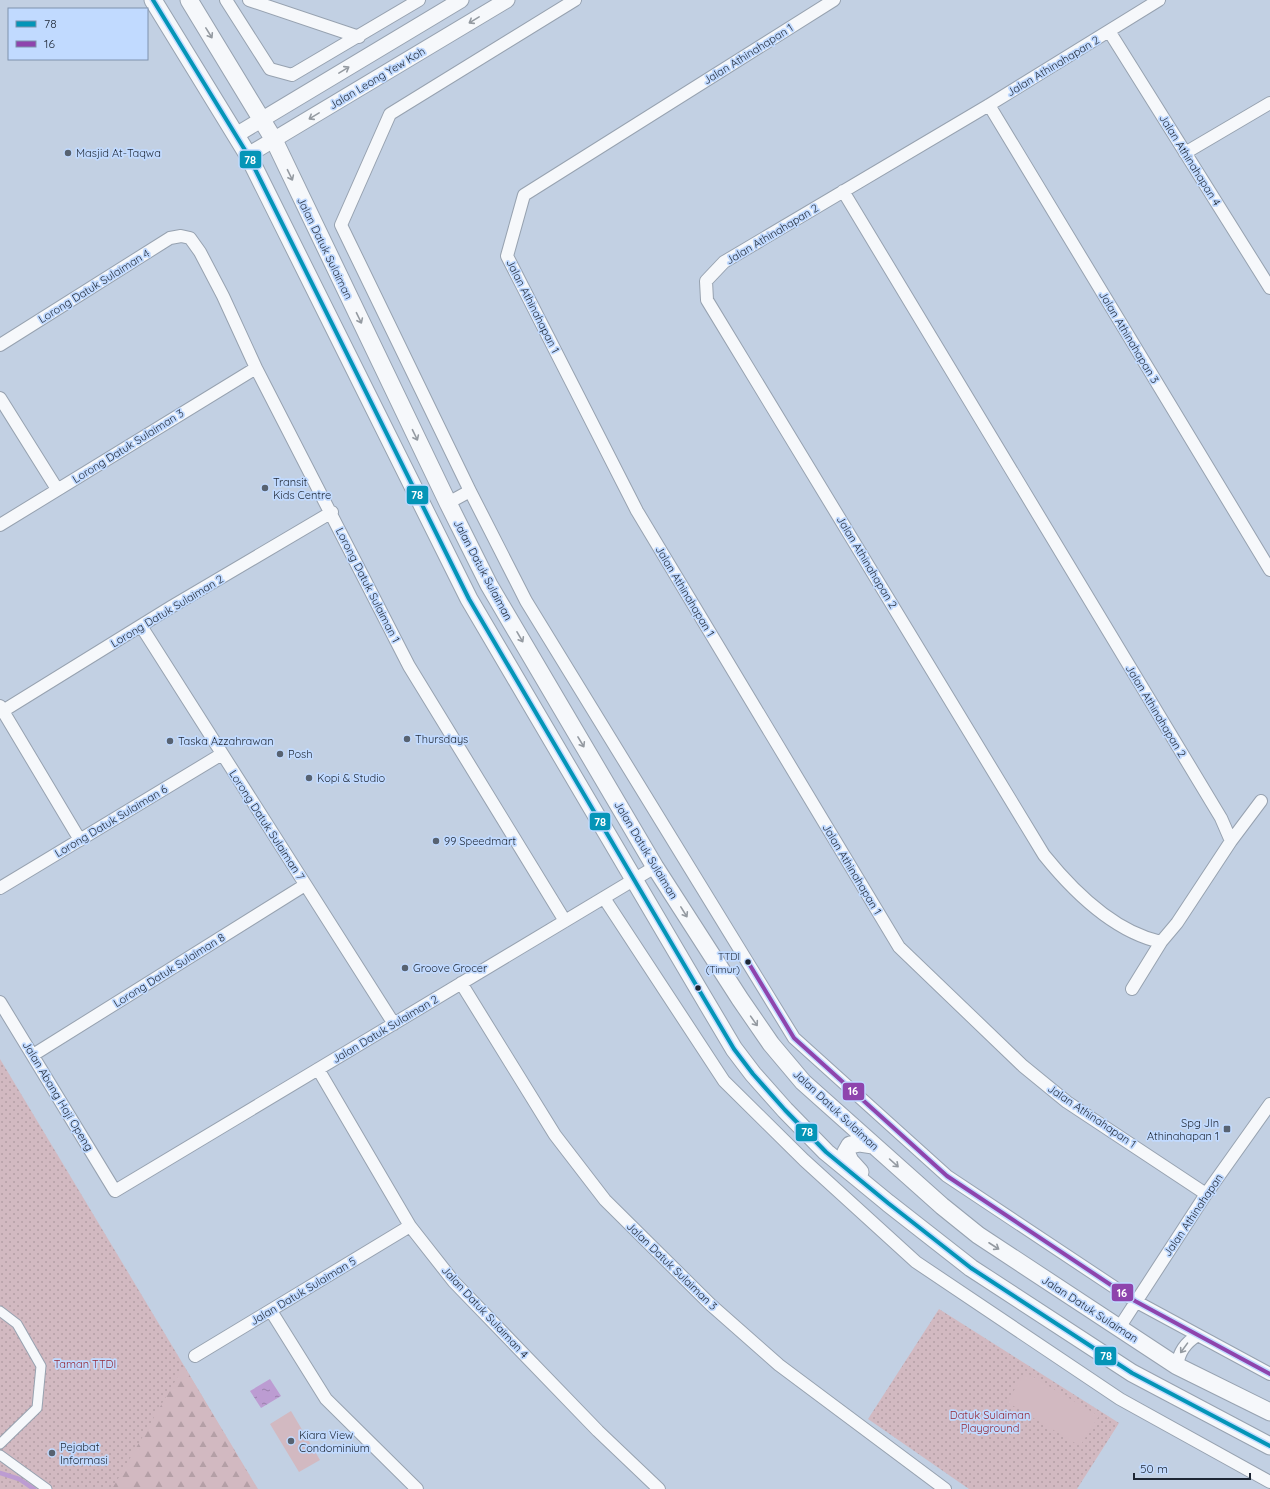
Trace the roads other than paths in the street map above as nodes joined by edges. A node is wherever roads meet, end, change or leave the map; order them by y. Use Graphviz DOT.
graph roads {
  1 [pos="153,0"];
  2 [pos="189,0"];
  3 [pos="226,0"];
  4 [pos="249,0"];
  5 [pos="419,0"];
  6 [pos="461,0"];
  7 [pos="507,0"];
  8 [pos="576,0"];
  9 [pos="834,0"];
  10 [pos="1159,0"];
  11 [pos="1109,31"];
  12 [pos="359,37"];
  13 [pos="1270,103"];
  14 [pos="989,105"];
  15 [pos="262,119"];
  16 [pos="236,135"];
  17 [pos="274,140"];
  18 [pos="1186,153"];
  19 [pos="248,155"];
  20 [pos="843,191"];
  21 [pos="190,238"];
  22 [pos="1270,288"];
  23 [pos="0,345"];
  24 [pos="256,368"];
  25 [pos="0,398"];
  26 [pos="57,490"];
  27 [pos="470,491"];
  28 [pos="448,503"];
  29 [pos="332,512"];
  30 [pos="0,525"];
  31 [pos="1270,570"];
  32 [pos="140,626"];
  33 [pos="2,709"];
  34 [pos="222,754"];
  35 [pos="1261,801"];
  36 [pos="80,840"];
  37 [pos="1231,841"];
  38 [pos="655,867"];
  39 [pos="634,880"];
  40 [pos="305,885"];
  41 [pos="0,888"];
  42 [pos="604,898"];
  43 [pos="565,921"];
  44 [pos="1161,942"];
  45 [pos="461,983"];
  46 [pos="1132,990"];
  47 [pos="0,1002"];
  48 [pos="394,1024"];
  49 [pos="33,1056"];
  50 [pos="318,1069"];
  51 [pos="1270,1104"];
  52 [pos="873,1144"];
  53 [pos="115,1191"];
  54 [pos="1206,1194"];
  55 [pos="888,1203"];
  56 [pos="410,1226"];
  57 [pos="1135,1302"];
  58 [pos="0,1311"];
  59 [pos="271,1311"];
  60 [pos="1118,1328"];
  61 [pos="1198,1335"];
  62 [pos="196,1356"];
  63 [pos="1177,1366"];
  64 [pos="1270,1374"];
  65 [pos="1270,1412"];
  66 [pos="0,1444"];
  67 [pos="1270,1446"];
  68 [pos="0,1456"];
  69 [pos="1270,1482"];
  70 [pos="47,1489"];
  71 [pos="417,1489"];
  72 [pos="659,1489"];
  73 [pos="945,1489"];
  1 -- 16 [label="main road"];
  2 -- 15 [label="main road, Jalan Datuk Sulaiman, one-way"];
  3 -- 12 [label="street"];
  4 -- 12 [label="street"];
  5 -- 12 [label="street"];
  15 -- 6 [label="street, one-way"];
  7 -- 17 [label="street, Jalan Leong Yew Koh, one-way"];
  8 -- 27 [label="street"];
  9 -- 54 [label="street, Jalan Athinahapan 1"];
  10 -- 11 [label="street, Jalan Athinahapan 2"];
  11 -- 14 [label="street, Jalan Athinahapan 2"];
  11 -- 18 [label="street, Jalan Athinahapan 4"];
  13 -- 18 [label="street"];
  14 -- 20 [label="street, Jalan Athinahapan 2"];
  14 -- 31 [label="street, Jalan Athinahapan 3"];
  15 -- 16 [label="street"];
  15 -- 17 [label="main road, Jalan Datuk Sulaiman"];
  16 -- 19 [label="main road"];
  17 -- 19 [label="street, Jalan Leong Yew Koh"];
  17 -- 28 [label="main road, Jalan Datuk Sulaiman, one-way"];
  18 -- 22 [label="street, Jalan Athinahapan 4"];
  19 -- 39 [label="main road"];
  20 -- 37 [label="street, Jalan Athinahapan 2"];
  20 -- 44 [label="street, Jalan Athinahapan 2"];
  21 -- 23 [label="street, Lorong Datuk Sulaiman 4"];
  21 -- 24 [label="street, Lorong Datuk Sulaiman 1"];
  24 -- 26 [label="street, Lorong Datuk Sulaiman 3"];
  24 -- 29 [label="street, Lorong Datuk Sulaiman 1"];
  25 -- 26 [label="street"];
  26 -- 30 [label="street, Lorong Datuk Sulaiman 3"];
  27 -- 28 [label="street"];
  27 -- 57 [label="street"];
  28 -- 38 [label="main road, Jalan Datuk Sulaiman, one-way"];
  29 -- 32 [label="street, Lorong Datuk Sulaiman 2"];
  29 -- 43 [label="street, Lorong Datuk Sulaiman 1"];
  32 -- 33 [label="street, Lorong Datuk Sulaiman 2"];
  32 -- 34 [label="street, Lorong Datuk Sulaiman 7"];
  33 -- 36 [label="street"];
  34 -- 36 [label="street, Lorong Datuk Sulaiman 6"];
  34 -- 40 [label="street, Lorong Datuk Sulaiman 7"];
  35 -- 37 [label="street"];
  36 -- 41 [label="street, Lorong Datuk Sulaiman 6"];
  37 -- 44 [label="street"];
  38 -- 39 [label="street, Jalan Datuk Sulaiman 2"];
  38 -- 52 [label="main road, Jalan Datuk Sulaiman, one-way"];
  39 -- 42 [label="street, Jalan Datuk Sulaiman 2"];
  39 -- 55 [label="main road"];
  40 -- 48 [label="street, Lorong Datuk Sulaiman 7"];
  40 -- 49 [label="street, Lorong Datuk Sulaiman 8"];
  42 -- 43 [label="street, Jalan Datuk Sulaiman 2"];
  42 -- 69 [label="street"];
  43 -- 45 [label="street, Jalan Datuk Sulaiman 2"];
  44 -- 46 [label="street"];
  45 -- 48 [label="street, Jalan Datuk Sulaiman 2"];
  45 -- 73 [label="street, Jalan Datuk Sulaiman 3"];
  47 -- 49 [label="street, Jalan Abang Haji Openg"];
  48 -- 50 [label="street, Jalan Datuk Sulaiman 2"];
  49 -- 53 [label="street, Jalan Abang Haji Openg"];
  50 -- 53 [label="street, Jalan Datuk Sulaiman 2"];
  50 -- 56 [label="street, Jalan Datuk Sulaiman 4"];
  51 -- 54 [label="street, Jalan Athinahapan"];
  52 -- 55 [label="main road"];
  52 -- 60 [label="main road, Jalan Datuk Sulaiman, one-way"];
  54 -- 57 [label="street, Jalan Athinahapan"];
  55 -- 67 [label="main road"];
  56 -- 59 [label="street, Jalan Datuk Sulaiman 5"];
  56 -- 72 [label="street, Jalan Datuk Sulaiman 4"];
  57 -- 60 [label="street, Jalan Athinahapan"];
  57 -- 61 [label="street"];
  58 -- 66 [label="street"];
  59 -- 62 [label="street, Jalan Datuk Sulaiman 5"];
  59 -- 71 [label="street"];
  60 -- 63 [label="main road, Jalan Datuk Sulaiman"];
  61 -- 63 [label="street, one-way"];
  61 -- 64 [label="street"];
  63 -- 65 [label="main road, Jalan Datuk Sulaiman"];
  68 -- 70 [label="street"];
}
